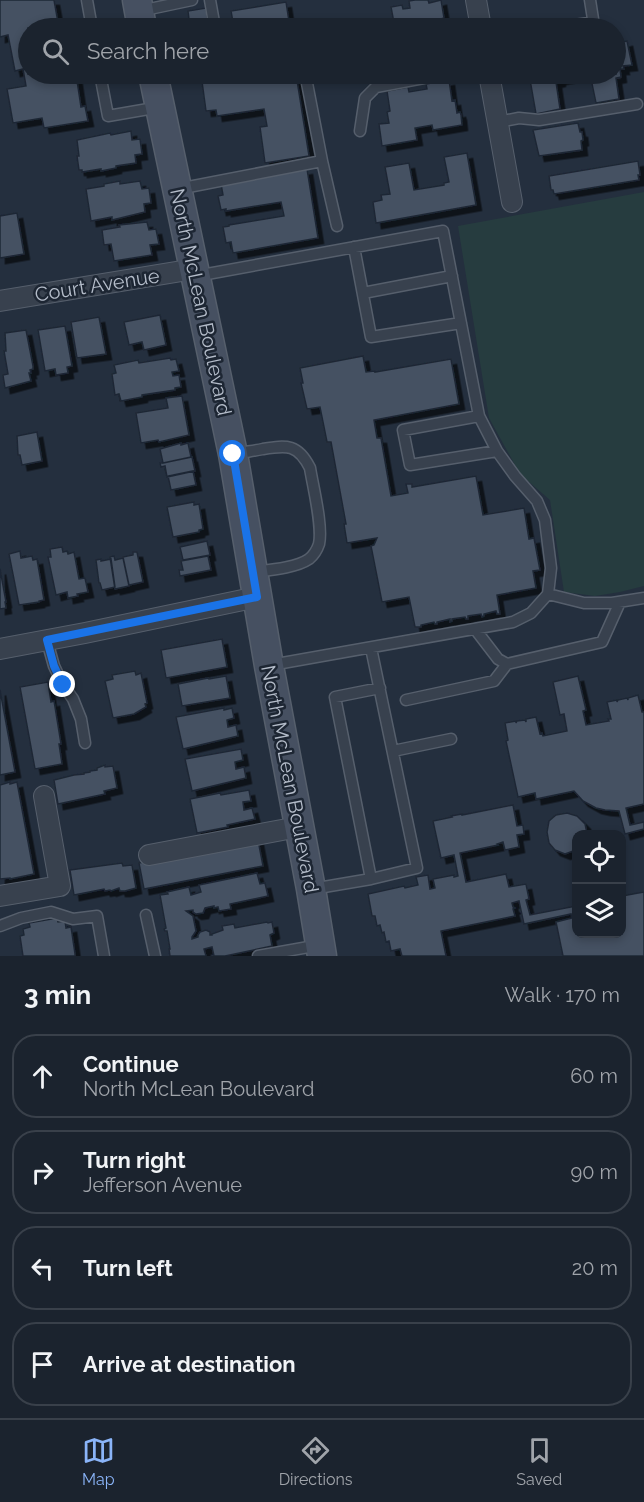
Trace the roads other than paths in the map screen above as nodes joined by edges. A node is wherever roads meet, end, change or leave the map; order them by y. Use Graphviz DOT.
graph roads {
  1 [pos="87,0"];
  2 [pos="192,0"];
  3 [pos="210,0"];
  4 [pos="479,0"];
  5 [pos="590,0"];
  6 [pos="139,13"];
  7 [pos="90,18"];
  8 [pos="213,18"];
  9 [pos="480,18"];
  10 [pos="593,18"];
  11 [pos="102,84"];
  12 [pos="155,84"];
  13 [pos="307,84"];
  14 [pos="391,84"];
  15 [pos="491,84"];
  16 [pos="637,104"];
  17 [pos="160,107"];
  18 [pos="498,122"];
  19 [pos="360,131"];
  20 [pos="322,161"];
  21 [pos="178,189"];
  22 [pos="512,202"];
  23 [pos="337,226"];
  24 [pos="354,247"];
  25 [pos="195,273"];
  26 [pos="452,276"];
  27 [pos="363,293"];
  28 [pos="0,300"];
  29 [pos="461,323"];
  30 [pos="479,416"];
  31 [pos="497,451"];
  32 [pos="233,454"];
  33 [pos="255,585"];
  34 [pos="548,594"];
  35 [pos="644,598"];
  36 [pos="620,602"];
  37 [pos="475,629"];
  38 [pos="47,640"];
  39 [pos="371,648"];
  40 [pos="0,649"];
  41 [pos="507,664"];
  42 [pos="269,666"];
  43 [pos="380,688"];
  44 [pos="406,700"];
  45 [pos="451,739"];
  46 [pos="85,742"];
  47 [pos="393,751"];
  48 [pos="44,796"];
  49 [pos="298,827"];
  50 [pos="149,855"];
  51 [pos="371,879"];
  52 [pos="311,889"];
  53 [pos="0,896"];
  54 [pos="146,915"];
  55 [pos="0,926"];
  56 [pos="321,950"];
  57 [pos="104,956"];
  58 [pos="155,956"];
  59 [pos="258,956"];
  1 -- 7 [label="lane"];
  2 -- 6 [label="lane"];
  3 -- 8 [label="lane"];
  4 -- 9 [label="street"];
  5 -- 10 [label="lane"];
  11 -- 17 [label="lane"];
  12 -- 17 [label="main road, North McLean Boulevard"];
  13 -- 20 [label="lane"];
  14 -- 19 [label="lane"];
  15 -- 18 [label="street"];
  16 -- 18 [label="lane"];
  17 -- 21 [label="main road, North McLean Boulevard"];
  18 -- 22 [label="street"];
  20 -- 21 [label="lane"];
  20 -- 23 [label="lane"];
  21 -- 25 [label="main road, North McLean Boulevard"];
  24 -- 25 [label="lane"];
  24 -- 26 [label="lane"];
  24 -- 27 [label="lane"];
  25 -- 28 [label="street, Court Avenue"];
  25 -- 32 [label="main road, North McLean Boulevard"];
  26 -- 27 [label="lane"];
  26 -- 29 [label="lane"];
  27 -- 29 [label="lane"];
  29 -- 30 [label="lane"];
  30 -- 31 [label="lane"];
  30 -- 31 [label="lane"];
  31 -- 34 [label="lane"];
  32 -- 33 [label="main road, North McLean Boulevard"];
  32 -- 33 [label="lane"];
  33 -- 38 [label="street"];
  33 -- 42 [label="main road, North McLean Boulevard"];
  34 -- 36 [label="lane"];
  34 -- 37 [label="lane"];
  35 -- 36 [label="lane"];
  36 -- 41 [label="lane"];
  37 -- 39 [label="lane"];
  37 -- 41 [label="lane"];
  38 -- 40 [label="street"];
  38 -- 46 [label="lane"];
  39 -- 42 [label="lane"];
  39 -- 43 [label="lane"];
  41 -- 44 [label="lane"];
  42 -- 49 [label="main road, North McLean Boulevard"];
  43 -- 47 [label="lane"];
  43 -- 51 [label="lane"];
  45 -- 47 [label="lane"];
  47 -- 51 [label="lane"];
  48 -- 53 [label="street"];
  49 -- 50 [label="street"];
  49 -- 52 [label="main road, North McLean Boulevard"];
  51 -- 52 [label="lane"];
  52 -- 56 [label="main road, North McLean Boulevard"];
  54 -- 58 [label="lane"];
  55 -- 57 [label="lane"];
  56 -- 59 [label="lane"];
}
